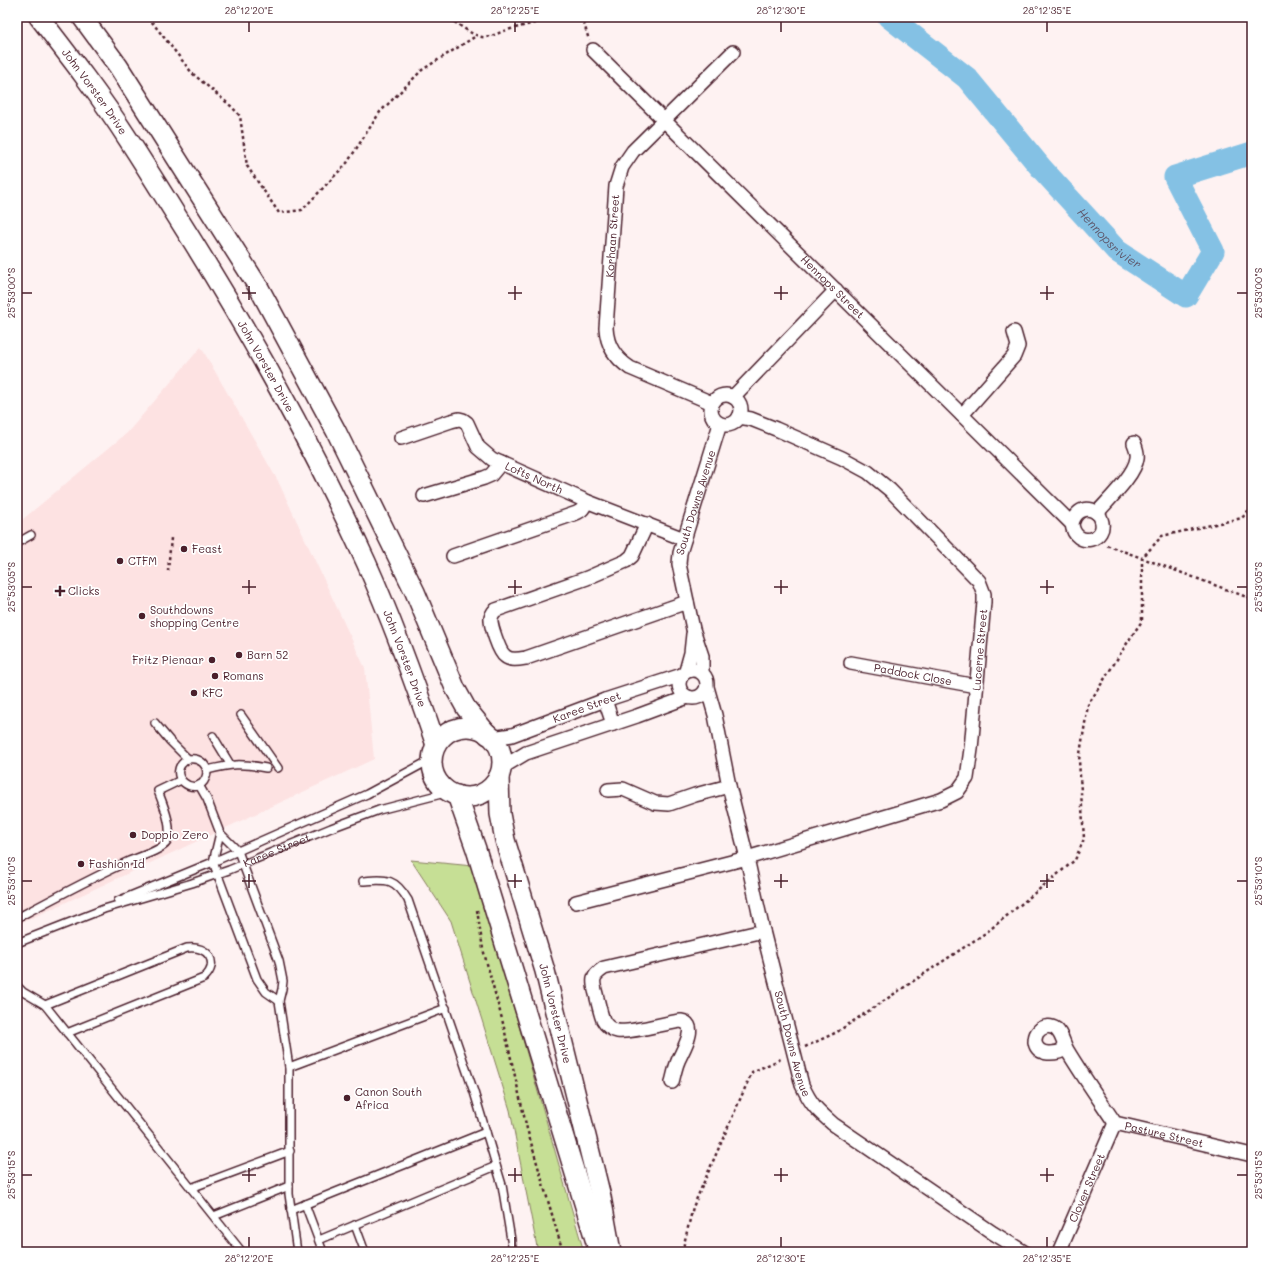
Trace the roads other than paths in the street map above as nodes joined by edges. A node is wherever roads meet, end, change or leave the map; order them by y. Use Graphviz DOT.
graph roads {
  1 [pos="39,17"];
  2 [pos="82,17"];
  3 [pos="593,50"];
  4 [pos="733,52"];
  5 [pos="664,121"];
  6 [pos="836,290"];
  7 [pos="1014,332"];
  8 [pos="733,397"];
  9 [pos="712,403"];
  10 [pos="962,415"];
  11 [pos="739,417"];
  12 [pos="720,424"];
  13 [pos="400,438"];
  14 [pos="1134,443"];
  15 [pos="501,463"];
  16 [pos="424,496"];
  17 [pos="586,501"];
  18 [pos="1097,513"];
  19 [pos="647,524"];
  20 [pos="1072,524"];
  21 [pos="31,536"];
  22 [pos="684,539"];
  23 [pos="17,543"];
  24 [pos="453,556"];
  25 [pos="687,602"];
  26 [pos="693,629"];
  27 [pos="851,663"];
  28 [pos="684,673"];
  29 [pos="702,673"];
  30 [pos="976,686"];
  31 [pos="707,687"];
  32 [pos="692,698"];
  33 [pos="605,700"];
  34 [pos="241,715"];
  35 [pos="155,724"];
  36 [pos="613,724"];
  37 [pos="717,729"];
  38 [pos="213,736"];
  39 [pos="490,736"];
  40 [pos="434,752"];
  41 [pos="188,759"];
  42 [pos="230,764"];
  43 [pos="266,768"];
  44 [pos="278,768"];
  45 [pos="206,770"];
  46 [pos="500,772"];
  47 [pos="181,780"];
  48 [pos="199,785"];
  49 [pos="729,786"];
  50 [pos="608,790"];
  51 [pos="453,794"];
  52 [pos="220,833"];
  53 [pos="238,851"];
  54 [pos="747,858"];
  55 [pos="213,862"];
  56 [pos="244,864"];
  57 [pos="218,874"];
  58 [pos="363,881"];
  59 [pos="576,902"];
  60 [pos="104,909"];
  61 [pos="17,918"];
  62 [pos="763,931"];
  63 [pos="17,943"];
  64 [pos="17,986"];
  65 [pos="279,1001"];
  66 [pos="45,1005"];
  67 [pos="446,1008"];
  68 [pos="67,1033"];
  69 [pos="1066,1049"];
  70 [pos="289,1067"];
  71 [pos="672,1082"];
  72 [pos="1115,1123"];
  73 [pos="486,1132"];
  74 [pos="290,1151"];
  75 [pos="1252,1155"];
  76 [pos="496,1166"];
  77 [pos="289,1186"];
  78 [pos="191,1188"];
  79 [pos="305,1204"];
  80 [pos="291,1210"];
  81 [pos="214,1216"];
  82 [pos="355,1225"];
  83 [pos="319,1240"];
  84 [pos="242,1252"];
  85 [pos="297,1252"];
  86 [pos="323,1252"];
  87 [pos="365,1252"];
  88 [pos="513,1252"];
  89 [pos="599,1252"];
  90 [pos="611,1252"];
  91 [pos="1024,1252"];
  92 [pos="1059,1252"];
  1 -- 40 [label="street, John Vorster Drive"];
  2 -- 39 [label="street"];
  3 -- 5 [label="street, Hennops Street"];
  4 -- 5 [label="street, Korhaan Street"];
  5 -- 6 [label="street, Hennops Street"];
  5 -- 9 [label="street, Korhaan Street"];
  6 -- 8 [label="street"];
  6 -- 10 [label="street, Hennops Street"];
  7 -- 10 [label="street"];
  8 -- 9 [label="street"];
  8 -- 11 [label="street"];
  9 -- 12 [label="street"];
  10 -- 20 [label="street, Hennops Street"];
  11 -- 12 [label="street"];
  11 -- 30 [label="street, Lucerne Street"];
  12 -- 22 [label="street, South Downs Avenue"];
  13 -- 15 [label="street, Lofts North"];
  14 -- 18 [label="street"];
  15 -- 16 [label="street"];
  15 -- 17 [label="street, Lofts North"];
  17 -- 19 [label="street, Lofts North"];
  17 -- 24 [label="street"];
  18 -- 20 [label="street"];
  18 -- 20 [label="street, Hennops Street"];
  19 -- 22 [label="street, Lofts North"];
  19 -- 25 [label="street"];
  21 -- 23 [label="lane"];
  22 -- 25 [label="street, South Downs Avenue"];
  25 -- 26 [label="street, South Downs Avenue"];
  26 -- 28 [label="street, South Downs Avenue"];
  26 -- 29 [label="street, South Downs Avenue"];
  27 -- 30 [label="street, Paddock Close"];
  28 -- 29 [label="street"];
  28 -- 32 [label="street"];
  28 -- 33 [label="street, Karee Street"];
  29 -- 31 [label="street"];
  30 -- 54 [label="street, Lucerne Street"];
  31 -- 32 [label="street"];
  31 -- 37 [label="street, South Downs Avenue"];
  32 -- 36 [label="street"];
  32 -- 37 [label="street, South Downs Avenue"];
  33 -- 36 [label="street"];
  33 -- 39 [label="street, Karee Street"];
  34 -- 44 [label="lane"];
  35 -- 41 [label="lane"];
  36 -- 46 [label="street"];
  37 -- 49 [label="street, South Downs Avenue"];
  38 -- 42 [label="lane"];
  39 -- 40 [label="street"];
  39 -- 46 [label="street"];
  40 -- 51 [label="street"];
  40 -- 53 [label="lane, Karee Street"];
  41 -- 45 [label="lane"];
  41 -- 47 [label="lane"];
  42 -- 43 [label="lane"];
  42 -- 45 [label="lane"];
  45 -- 48 [label="lane"];
  46 -- 51 [label="street"];
  46 -- 90 [label="street, John Vorster Drive"];
  47 -- 48 [label="lane"];
  47 -- 61 [label="lane"];
  48 -- 52 [label="lane"];
  49 -- 50 [label="street"];
  49 -- 54 [label="street, South Downs Avenue"];
  51 -- 56 [label="lane, Karee Street"];
  51 -- 89 [label="street"];
  52 -- 53 [label="lane"];
  52 -- 55 [label="lane"];
  53 -- 55 [label="lane, Karee Street"];
  53 -- 56 [label="lane"];
  54 -- 59 [label="street, Lucerne Street"];
  54 -- 62 [label="street, South Downs Avenue"];
  55 -- 57 [label="lane"];
  55 -- 60 [label="lane, Karee Street"];
  56 -- 57 [label="lane, Karee Street"];
  56 -- 65 [label="lane"];
  57 -- 60 [label="lane, Karee Street"];
  57 -- 65 [label="lane"];
  58 -- 67 [label="lane"];
  60 -- 63 [label="lane, Karee Street"];
  62 -- 71 [label="street"];
  62 -- 91 [label="street, South Downs Avenue"];
  64 -- 66 [label="lane"];
  65 -- 70 [label="lane"];
  66 -- 68 [label="lane"];
  66 -- 68 [label="lane"];
  67 -- 70 [label="lane"];
  67 -- 73 [label="lane"];
  68 -- 78 [label="lane"];
  69 -- 72 [label="street, Pasture Street"];
  70 -- 74 [label="lane"];
  72 -- 75 [label="street, Pasture Street"];
  72 -- 92 [label="street, Clover Street"];
  73 -- 76 [label="lane"];
  73 -- 79 [label="lane"];
  74 -- 77 [label="lane"];
  74 -- 78 [label="lane"];
  76 -- 82 [label="lane"];
  76 -- 88 [label="lane"];
  77 -- 80 [label="lane"];
  77 -- 81 [label="lane"];
  78 -- 81 [label="lane"];
  79 -- 80 [label="lane"];
  79 -- 83 [label="lane"];
  80 -- 85 [label="lane"];
  81 -- 84 [label="lane"];
  82 -- 83 [label="lane"];
  82 -- 87 [label="lane"];
  83 -- 86 [label="lane"];
}
